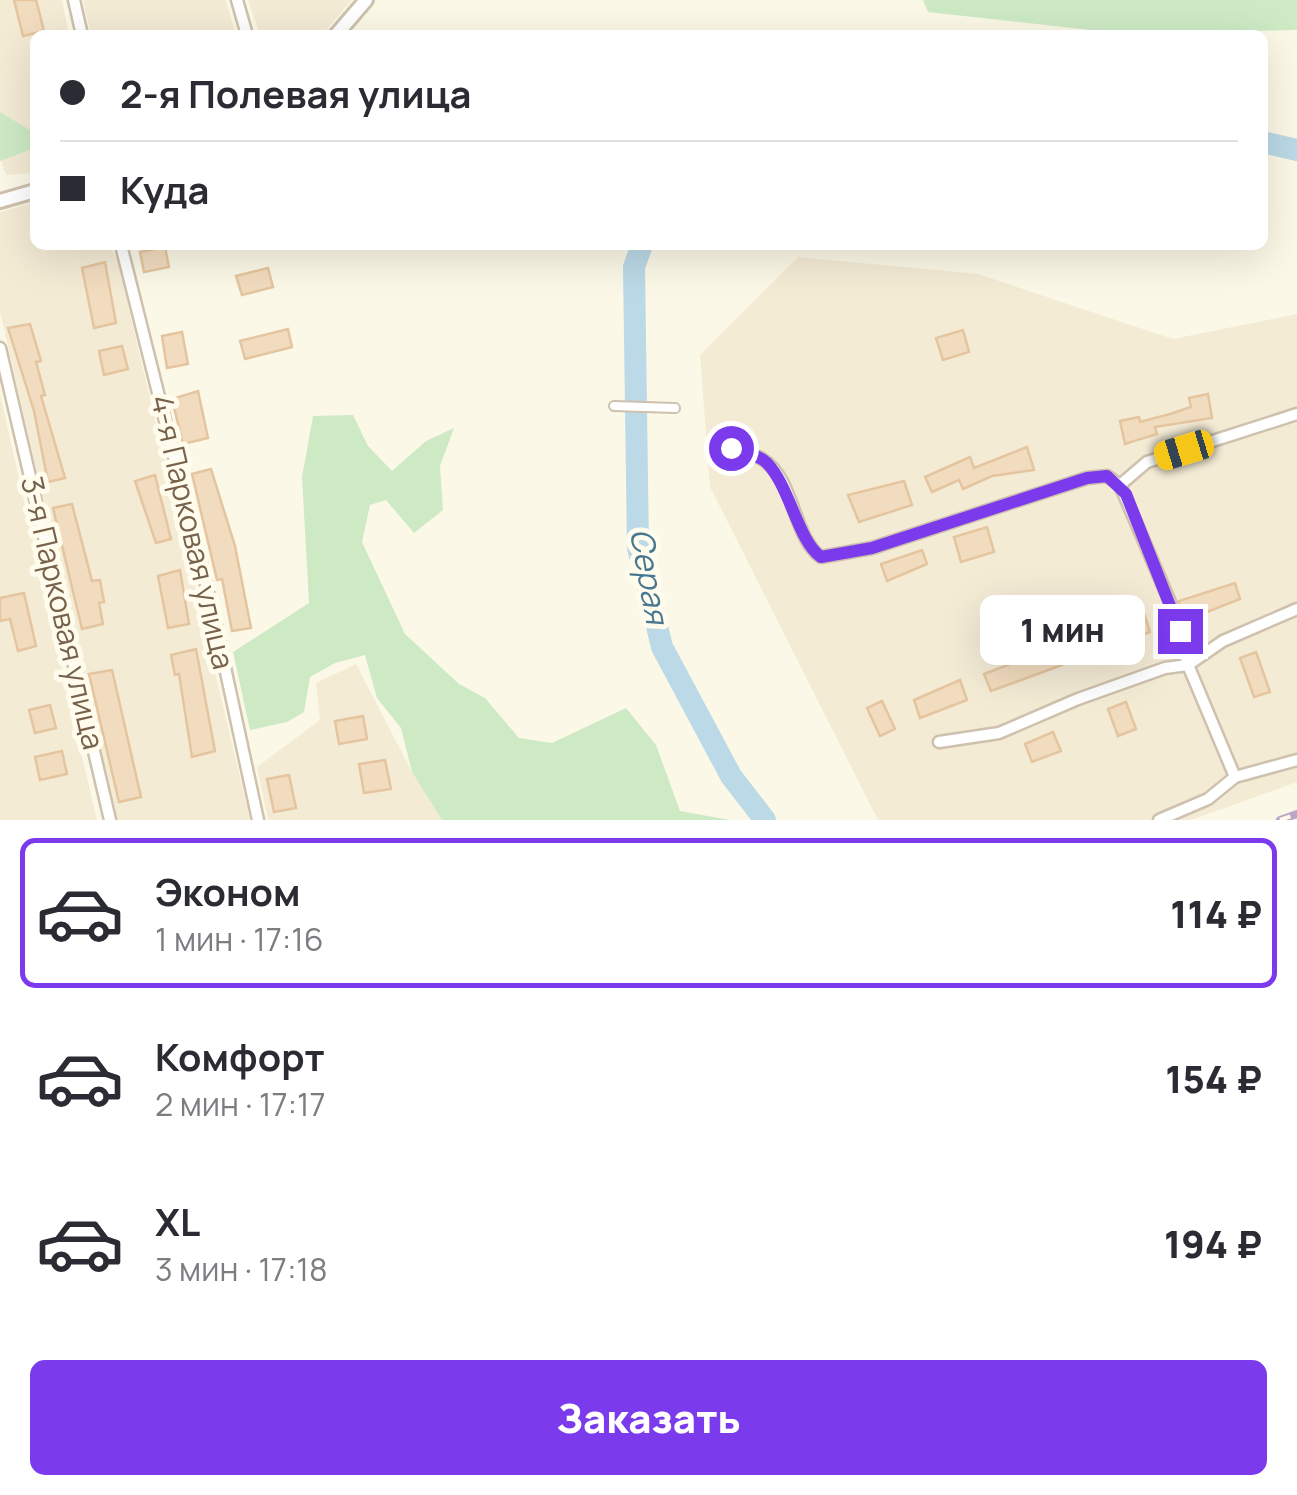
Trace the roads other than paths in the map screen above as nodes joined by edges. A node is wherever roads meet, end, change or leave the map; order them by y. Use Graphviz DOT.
graph roads {
  1 [pos="74,0"];
  2 [pos="237,0"];
  3 [pos="366,0"];
  4 [pos="81,30"];
  5 [pos="246,30"];
  6 [pos="340,30"];
  7 [pos="30,192"];
  8 [pos="0,201"];
  9 [pos="122,250"];
  10 [pos="0,348"];
  11 [pos="614,406"];
  12 [pos="675,408"];
  13 [pos="1297,414"];
  14 [pos="731,448"];
  15 [pos="1120,485"];
  16 [pos="1297,610"];
  17 [pos="1188,665"];
  18 [pos="939,742"];
  19 [pos="1297,760"];
  20 [pos="1235,777"];
  21 [pos="110,820"];
  22 [pos="258,820"];
  23 [pos="1159,820"];
  1 -- 4 [label="street"];
  2 -- 5 [label="street"];
  3 -- 6 [label="street"];
  7 -- 8 [label="street"];
  9 -- 22 [label="street, 4-я Парковая улица"];
  10 -- 21 [label="street, 3-я Парковая улица"];
  11 -- 12 [label="street"];
  13 -- 15 [label="street"];
  14 -- 15 [label="street"];
  15 -- 17 [label="street"];
  16 -- 17 [label="street"];
  17 -- 18 [label="street"];
  17 -- 20 [label="street"];
  19 -- 20 [label="street"];
  20 -- 23 [label="street"];
}
